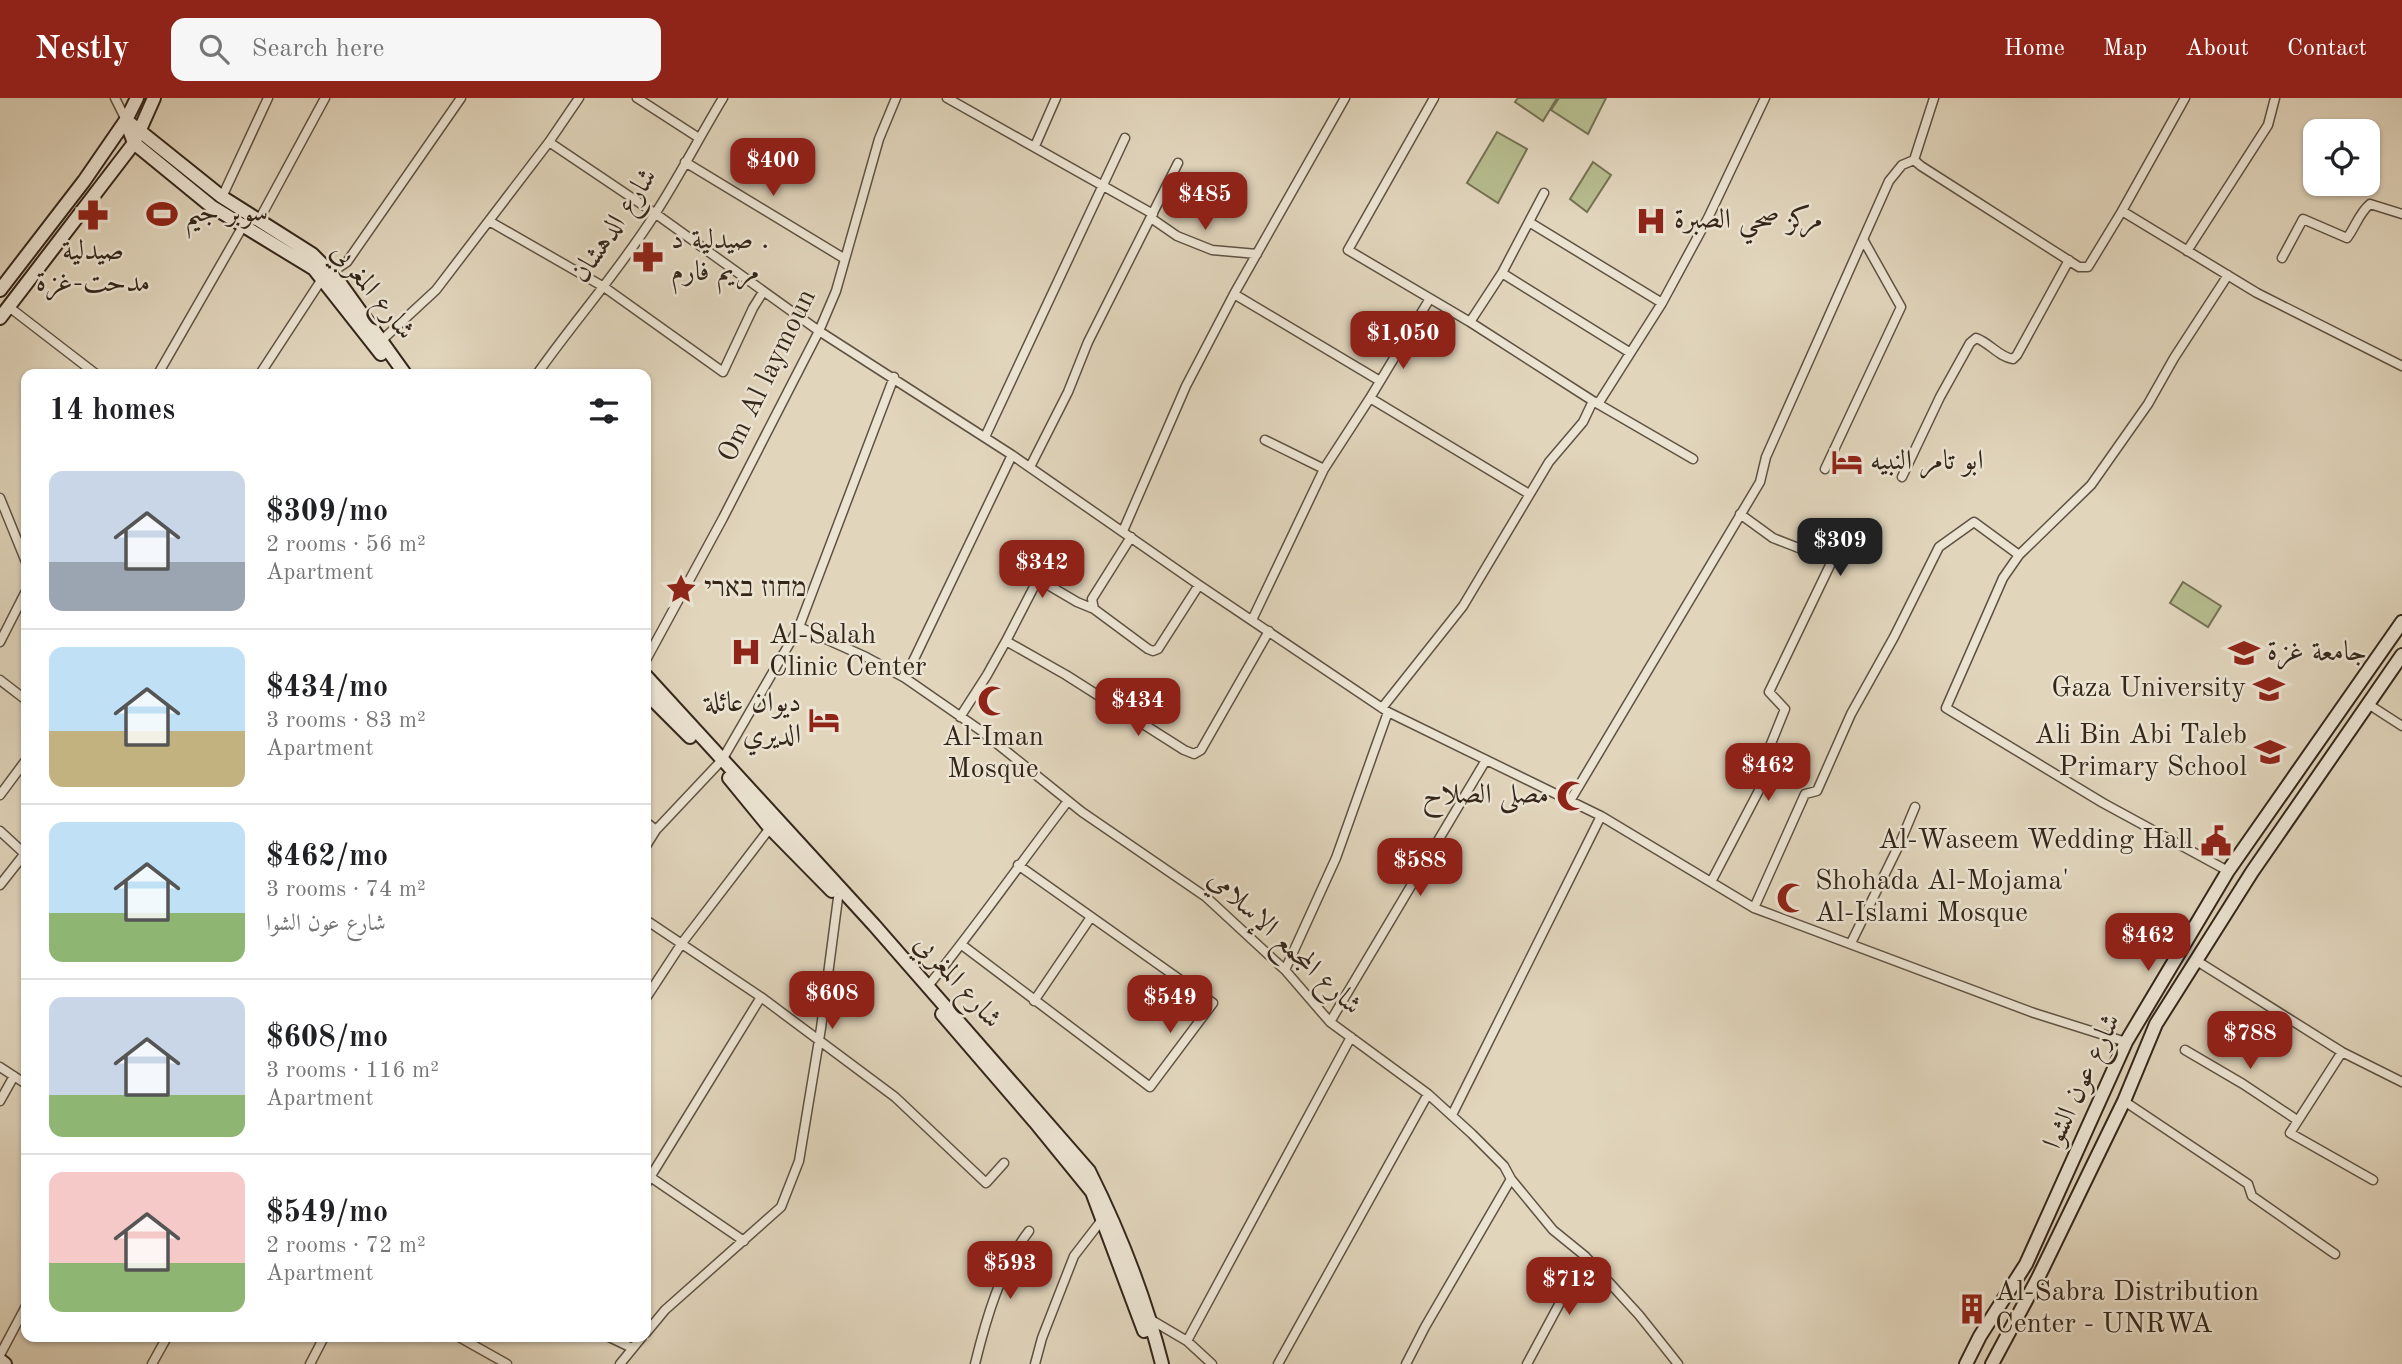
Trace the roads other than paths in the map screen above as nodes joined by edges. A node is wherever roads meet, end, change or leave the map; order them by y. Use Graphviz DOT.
graph roads {
  1 [pos="115,98"];
  2 [pos="137,98"];
  3 [pos="154,98"];
  4 [pos="268,98"];
  5 [pos="325,98"];
  6 [pos="461,98"];
  7 [pos="579,98"];
  8 [pos="723,98"];
  9 [pos="947,98"];
  10 [pos="1056,98"];
  11 [pos="1345,98"];
  12 [pos="1434,98"];
  13 [pos="1765,98"];
  14 [pos="1934,98"];
  15 [pos="2185,98"];
  16 [pos="2275,98"];
  17 [pos="641,99"];
  18 [pos="895,99"];
  19 [pos="126,120"];
  20 [pos="136,137"];
  21 [pos="699,138"];
  22 [pos="1125,138"];
  23 [pos="549,142"];
  24 [pos="1035,146"];
  25 [pos="1914,160"];
  26 [pos="685,162"];
  27 [pos="1178,163"];
  28 [pos="1103,187"];
  29 [pos="1544,193"];
  30 [pos="222,197"];
  31 [pos="2122,211"];
  32 [pos="656,214"];
  33 [pos="2402,214"];
  34 [pos="1152,216"];
  35 [pos="259,220"];
  36 [pos="489,221"];
  37 [pos="1529,222"];
  38 [pos="243,226"];
  39 [pos="1864,241"];
  40 [pos="2187,251"];
  41 [pos="1256,254"];
  42 [pos="2282,258"];
  43 [pos="845,259"];
  44 [pos="2069,260"];
  45 [pos="1502,273"];
  46 [pos="2228,275"];
  47 [pos="326,276"];
  48 [pos="604,287"];
  49 [pos="0,290"];
  50 [pos="763,292"];
  51 [pos="1234,294"];
  52 [pos="1429,300"];
  53 [pos="1662,303"];
  54 [pos="9,307"];
  55 [pos="0,318"];
  56 [pos="1470,322"];
  57 [pos="820,331"];
  58 [pos="382,340"];
  59 [pos="1629,352"];
  60 [pos="2402,366"];
  61 [pos="90,369"];
  62 [pos="161,369"];
  63 [pos="263,369"];
  64 [pos="392,369"];
  65 [pos="402,369"];
  66 [pos="540,369"];
  67 [pos="894,377"];
  68 [pos="1380,382"];
  69 [pos="1370,398"];
  70 [pos="1596,403"];
  71 [pos="985,437"];
  72 [pos="1265,440"];
  73 [pos="1012,455"];
  74 [pos="1693,459"];
  75 [pos="1030,467"];
  76 [pos="1324,469"];
  77 [pos="1825,469"];
  78 [pos="1902,477"];
  79 [pos="1529,494"];
  80 [pos="0,498"];
  81 [pos="1740,514"];
  82 [pos="1123,531"];
  83 [pos="1131,537"];
  84 [pos="21,550"];
  85 [pos="2019,555"];
  86 [pos="1199,585"];
  87 [pos="21,601"];
  88 [pos="1094,609"];
  89 [pos="1252,620"];
  90 [pos="2402,622"];
  91 [pos="799,627"];
  92 [pos="1269,631"];
  93 [pos="1006,641"];
  94 [pos="0,642"];
  95 [pos="651,651"];
  96 [pos="2402,655"];
  97 [pos="905,678"];
  98 [pos="0,680"];
  99 [pos="651,682"];
  100 [pos="21,695"];
  101 [pos="651,698"];
  102 [pos="2368,705"];
  103 [pos="1385,710"];
  104 [pos="960,717"];
  105 [pos="2402,726"];
  106 [pos="1486,760"];
  107 [pos="720,762"];
  108 [pos="21,767"];
  109 [pos="0,795"];
  110 [pos="1068,801"];
  111 [pos="1570,802"];
  112 [pos="1915,807"];
  113 [pos="1601,816"];
  114 [pos="651,826"];
  115 [pos="770,828"];
  116 [pos="656,830"];
  117 [pos="0,831"];
  118 [pos="651,838"];
  119 [pos="21,849"];
  120 [pos="21,859"];
  121 [pos="1018,865"];
  122 [pos="2228,871"];
  123 [pos="1711,882"];
  124 [pos="0,886"];
  125 [pos="838,898"];
  126 [pos="1754,908"];
  127 [pos="1091,917"];
  128 [pos="651,923"];
  129 [pos="682,943"];
  130 [pos="1851,943"];
  131 [pos="962,945"];
  132 [pos="2197,961"];
  133 [pos="1285,970"];
  134 [pos="928,986"];
  135 [pos="651,990"];
  136 [pos="761,997"];
  137 [pos="1034,1001"];
  138 [pos="1330,1022"];
  139 [pos="1351,1037"];
  140 [pos="819,1039"];
  141 [pos="2126,1042"];
  142 [pos="2185,1050"];
  143 [pos="2342,1052"];
  144 [pos="0,1068"];
  145 [pos="14,1076"];
  146 [pos="21,1081"];
  147 [pos="2402,1082"];
  148 [pos="1428,1094"];
  149 [pos="0,1101"];
  150 [pos="2124,1101"];
  151 [pos="1452,1115"];
  152 [pos="2297,1120"];
  153 [pos="1003,1163"];
  154 [pos="651,1172"];
  155 [pos="1511,1179"];
  156 [pos="2373,1180"];
  157 [pos="651,1181"];
  158 [pos="1101,1221"];
  159 [pos="1029,1231"];
  160 [pos="744,1241"];
  161 [pos="2335,1254"];
  162 [pos="1585,1256"];
  163 [pos="21,1315"];
  164 [pos="1148,1318"];
  165 [pos="651,1327"];
  166 [pos="1187,1341"];
  167 [pos="164,1342"];
  168 [pos="321,1342"];
  169 [pos="469,1342"];
  170 [pos="619,1342"];
  171 [pos="638,1342"];
  172 [pos="632,1348"];
  173 [pos="0,1354"];
  174 [pos="0,1360"];
  175 [pos="5,1364"];
  176 [pos="152,1364"];
  177 [pos="310,1364"];
  178 [pos="506,1364"];
  179 [pos="620,1364"];
  180 [pos="975,1364"];
  181 [pos="1035,1364"];
  182 [pos="1154,1364"];
  183 [pos="1162,1364"];
  184 [pos="1212,1364"];
  185 [pos="1278,1364"];
  186 [pos="1406,1364"];
  187 [pos="1527,1364"];
  188 [pos="1678,1364"];
  189 [pos="1966,1364"];
  190 [pos="1992,1364"];
  1 -- 19 [label="street"];
  2 -- 19 [label="main road"];
  3 -- 20 [label="main road"];
  4 -- 30 [label="street"];
  5 -- 35 [label="street"];
  6 -- 47 [label="street"];
  7 -- 23 [label="street"];
  8 -- 21 [label="street, شارع الدهشان"];
  9 -- 24 [label="street"];
  10 -- 24 [label="street"];
  11 -- 41 [label="street"];
  12 -- 52 [label="street"];
  13 -- 53 [label="street"];
  14 -- 25 [label="street"];
  15 -- 31 [label="street"];
  16 -- 40 [label="street"];
  17 -- 21 [label="street"];
  18 -- 43 [label="street, Om Al laymoun"];
  19 -- 20 [label="main road"];
  19 -- 49 [label="main road"];
  20 -- 30 [label="main road, شارع المغربي"];
  20 -- 38 [label="main road, شارع المغربي"];
  20 -- 54 [label="main road"];
  21 -- 26 [label="street, شارع الدهشان"];
  22 -- 28 [label="street"];
  23 -- 32 [label="street"];
  23 -- 36 [label="street"];
  24 -- 28 [label="street"];
  25 -- 39 [label="street"];
  25 -- 44 [label="street"];
  26 -- 32 [label="street, شارع الدهشان"];
  26 -- 43 [label="street"];
  27 -- 34 [label="street"];
  28 -- 34 [label="street"];
  28 -- 71 [label="street"];
  29 -- 37 [label="street"];
  30 -- 35 [label="main road, شارع المغربي"];
  31 -- 40 [label="street"];
  31 -- 44 [label="street"];
  32 -- 48 [label="street, شارع الدهشان"];
  32 -- 50 [label="street"];
  33 -- 42 [label="street"];
  34 -- 41 [label="street"];
  34 -- 75 [label="street"];
  35 -- 47 [label="main road, شارع المغربي"];
  36 -- 48 [label="street"];
  36 -- 58 [label="street"];
  37 -- 45 [label="street"];
  37 -- 53 [label="street"];
  38 -- 47 [label="main road, شارع المغربي"];
  38 -- 62 [label="street"];
  39 -- 77 [label="street"];
  39 -- 81 [label="street"];
  40 -- 46 [label="street"];
  41 -- 51 [label="street"];
  43 -- 57 [label="street, Om Al laymoun"];
  44 -- 78 [label="street"];
  45 -- 56 [label="street"];
  45 -- 59 [label="street"];
  46 -- 60 [label="street"];
  46 -- 85 [label="street"];
  47 -- 58 [label="main road, شارع المغربي"];
  47 -- 63 [label="street"];
  47 -- 64 [label="main road, شارع المغربي"];
  48 -- 50 [label="street"];
  48 -- 66 [label="street, شارع الدهشان"];
  50 -- 57 [label="street"];
  51 -- 68 [label="street"];
  51 -- 82 [label="street"];
  52 -- 56 [label="street"];
  52 -- 68 [label="street"];
  53 -- 59 [label="street"];
  54 -- 55 [label="main road"];
  54 -- 61 [label="street"];
  56 -- 70 [label="street"];
  57 -- 67 [label="street"];
  57 -- 95 [label="street, Om Al laymoun"];
  58 -- 65 [label="main road, شارع المغربي"];
  59 -- 70 [label="street"];
  67 -- 71 [label="street"];
  67 -- 91 [label="street"];
  68 -- 69 [label="street"];
  69 -- 76 [label="street"];
  69 -- 79 [label="street"];
  70 -- 74 [label="street"];
  70 -- 79 [label="street"];
  71 -- 73 [label="street"];
  72 -- 76 [label="street"];
  73 -- 75 [label="street"];
  73 -- 97 [label="street"];
  75 -- 82 [label="street"];
  76 -- 89 [label="street"];
  79 -- 103 [label="street"];
  80 -- 84 [label="street"];
  81 -- 111 [label="street"];
  81 -- 123 [label="street"];
  82 -- 83 [label="street"];
  83 -- 86 [label="street"];
  83 -- 88 [label="street"];
  85 -- 122 [label="street"];
  85 -- 126 [label="street"];
  86 -- 88 [label="street"];
  86 -- 89 [label="street"];
  87 -- 94 [label="street"];
  88 -- 93 [label="street"];
  89 -- 92 [label="street"];
  90 -- 122 [label="main road, شارع عون الشوا"];
  91 -- 97 [label="street, شارع المجمع الإسلامي"];
  91 -- 107 [label="street"];
  92 -- 93 [label="street"];
  92 -- 103 [label="street"];
  93 -- 104 [label="street"];
  96 -- 102 [label="main road, شارع عون الشوا"];
  97 -- 104 [label="street, شارع المجمع الإسلامي"];
  98 -- 100 [label="street"];
  99 -- 107 [label="main road, شارع المغربي"];
  101 -- 107 [label="main road, شارع المغربي"];
  102 -- 105 [label="street"];
  102 -- 132 [label="main road, شارع عون الشوا"];
  103 -- 106 [label="street"];
  103 -- 133 [label="street"];
  104 -- 110 [label="street, شارع المجمع الإسلامي"];
  106 -- 111 [label="street"];
  106 -- 138 [label="street"];
  107 -- 115 [label="main road, شارع المغربي"];
  107 -- 116 [label="street"];
  107 -- 134 [label="main road, شارع المغربي"];
  108 -- 109 [label="street"];
  110 -- 121 [label="street"];
  110 -- 133 [label="street, شارع المجمع الإسلامي"];
  111 -- 113 [label="street"];
  112 -- 130 [label="street"];
  113 -- 123 [label="street"];
  113 -- 151 [label="street"];
  114 -- 116 [label="street"];
  115 -- 125 [label="main road, شارع المغربي"];
  115 -- 129 [label="street"];
  116 -- 118 [label="street"];
  117 -- 119 [label="street"];
  120 -- 124 [label="street"];
  121 -- 127 [label="street"];
  121 -- 131 [label="street"];
  122 -- 141 [label="main road, شارع عون الشوا"];
  123 -- 126 [label="street"];
  125 -- 140 [label="street"];
  125 -- 158 [label="main road, شارع المغربي"];
  126 -- 130 [label="street"];
  127 -- 137 [label="street"];
  127 -- 137 [label="street"];
  128 -- 129 [label="street"];
  129 -- 135 [label="street"];
  129 -- 136 [label="street"];
  130 -- 141 [label="street"];
  131 -- 134 [label="street"];
  131 -- 137 [label="street"];
  132 -- 143 [label="street"];
  132 -- 150 [label="main road, شارع عون الشوا"];
  133 -- 138 [label="street, شارع المجمع الإسلامي"];
  134 -- 164 [label="main road, شارع المغربي"];
  136 -- 140 [label="street"];
  136 -- 154 [label="street"];
  138 -- 139 [label="street, شارع المجمع الإسلامي"];
  139 -- 148 [label="street, شارع المجمع الإسلامي"];
  139 -- 166 [label="street"];
  140 -- 153 [label="street"];
  140 -- 160 [label="street"];
  141 -- 189 [label="main road, شارع عون الشوا"];
  142 -- 152 [label="street"];
  143 -- 147 [label="street"];
  143 -- 152 [label="street"];
  144 -- 145 [label="street"];
  145 -- 146 [label="street"];
  145 -- 149 [label="street"];
  148 -- 151 [label="street, شارع المجمع الإسلامي"];
  148 -- 185 [label="street"];
  150 -- 161 [label="street"];
  150 -- 190 [label="main road, شارع عون الشوا"];
  151 -- 155 [label="street, شارع المجمع الإسلامي"];
  152 -- 156 [label="street"];
  155 -- 162 [label="street, شارع المجمع الإسلامي"];
  155 -- 186 [label="street"];
  157 -- 160 [label="street"];
  158 -- 181 [label="street"];
  158 -- 182 [label="main road, شارع المغربي"];
  159 -- 180 [label="street"];
  160 -- 165 [label="street"];
  162 -- 187 [label="street"];
  162 -- 188 [label="street, شارع المجمع الإسلامي"];
  163 -- 173 [label="street"];
  164 -- 166 [label="street"];
  164 -- 183 [label="main road, شارع المغربي"];
  166 -- 184 [label="street"];
  167 -- 176 [label="street"];
  168 -- 177 [label="street"];
  169 -- 178 [label="street"];
  170 -- 172 [label="street"];
  171 -- 172 [label="street"];
  172 -- 179 [label="street"];
  174 -- 175 [label="main road"];
}
